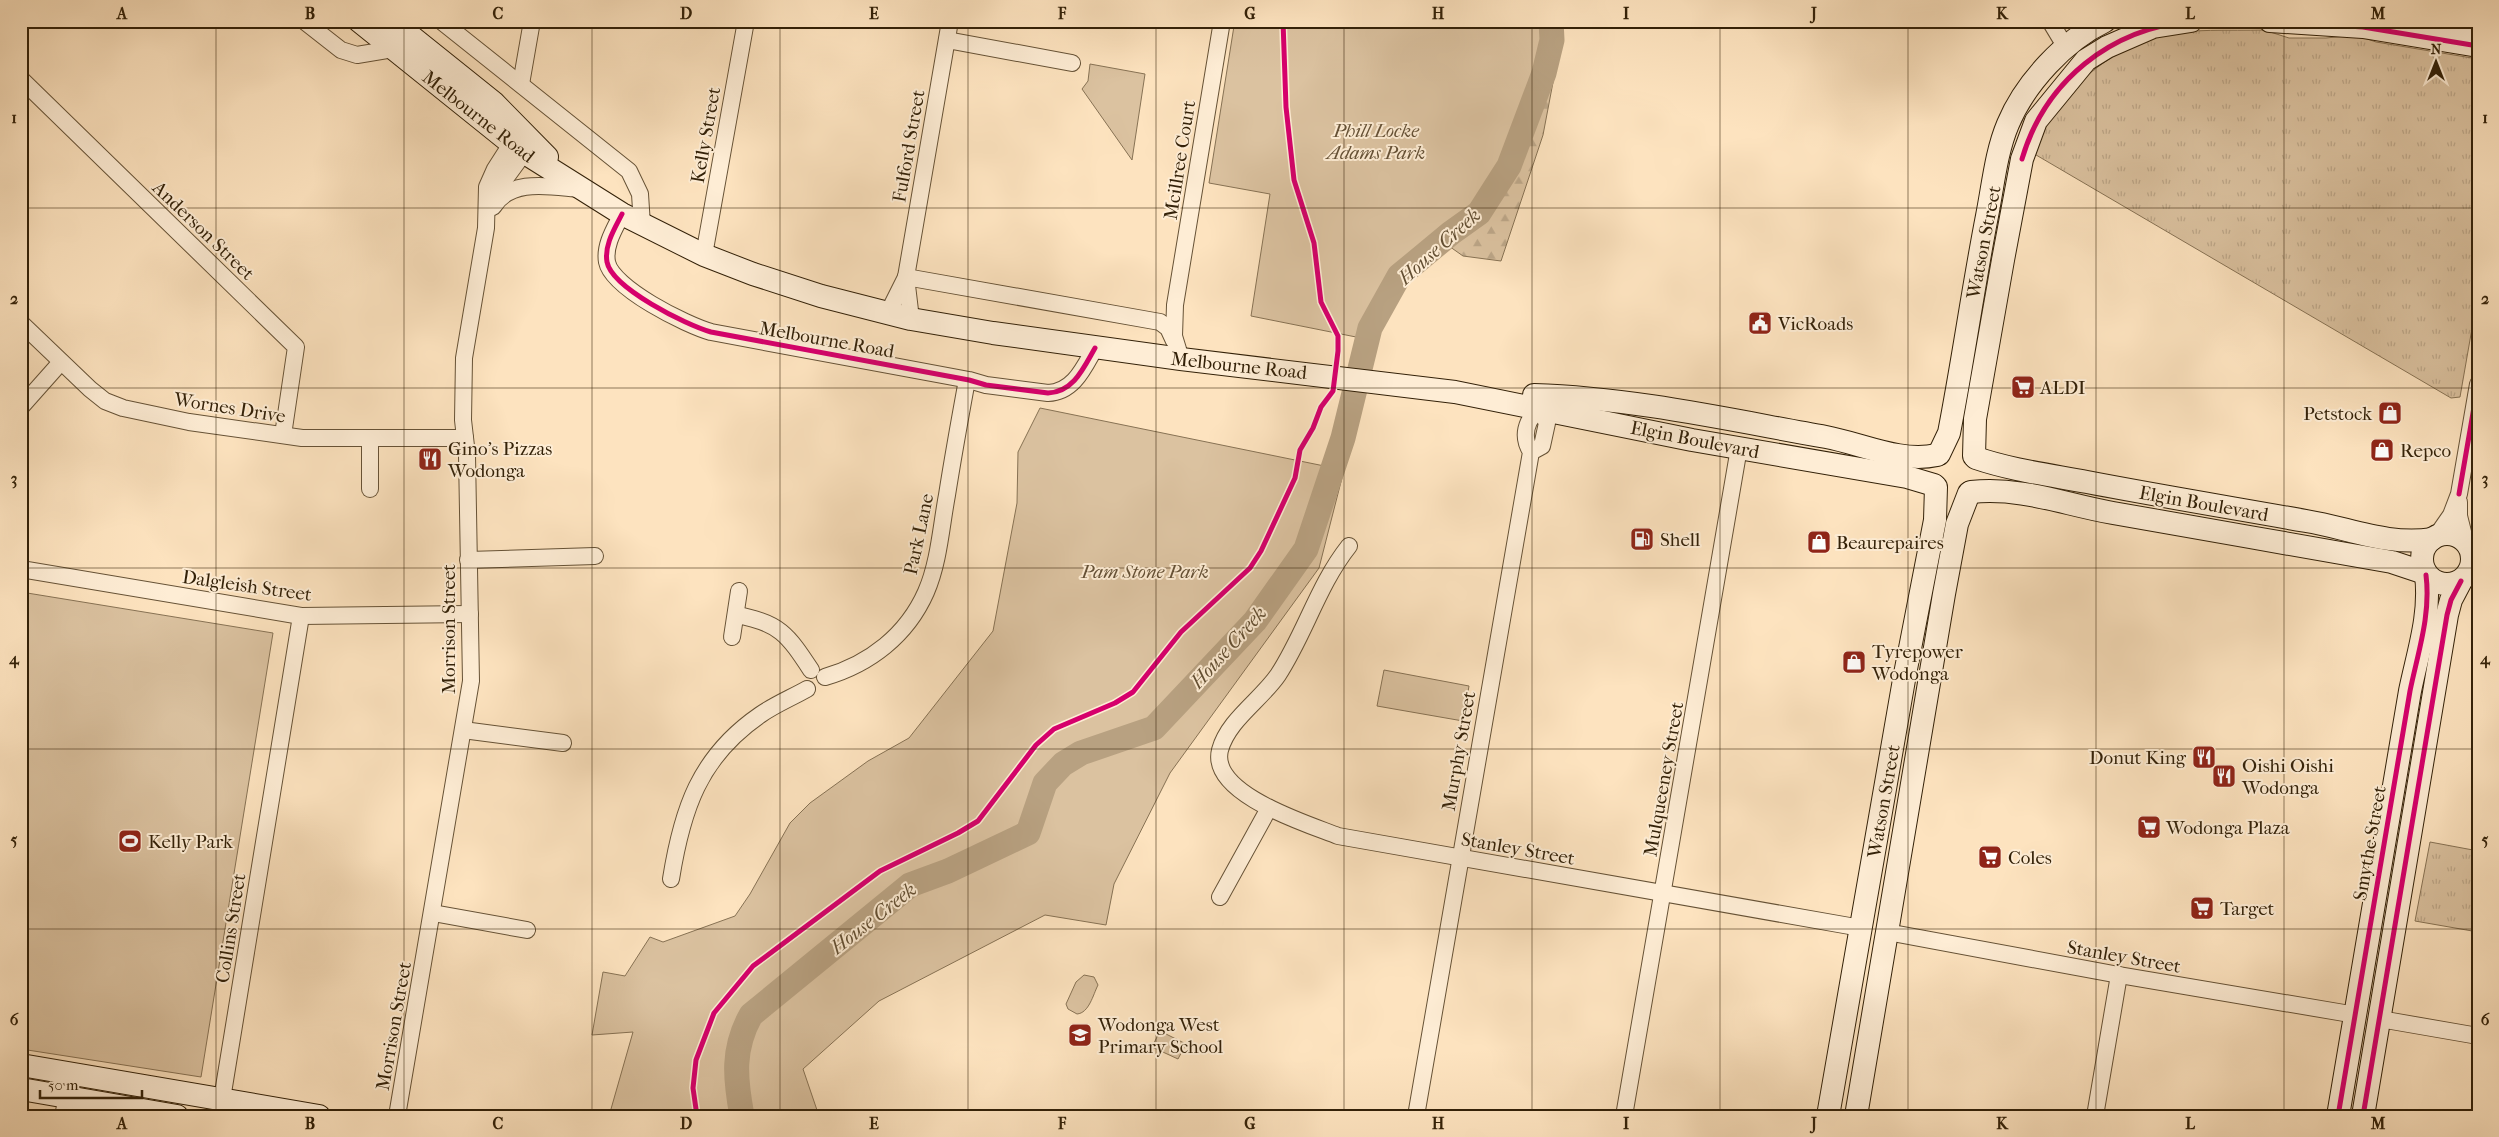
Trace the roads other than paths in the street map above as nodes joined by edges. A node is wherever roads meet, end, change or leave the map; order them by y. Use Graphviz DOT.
graph roads {
  1 [pos="304,21"];
  2 [pos="359,21"];
  3 [pos="441,21"];
  4 [pos="532,21"];
  5 [pos="746,21"];
  6 [pos="950,21"];
  7 [pos="1222,21"];
  8 [pos="2050,21"];
  9 [pos="2105,21"];
  10 [pos="2191,21"];
  11 [pos="2270,21"];
  12 [pos="2448,21"];
  13 [pos="2386,26"];
  14 [pos="2478,26"];
  15 [pos="390,33"];
  16 [pos="2073,34"];
  17 [pos="947,40"];
  18 [pos="2478,46"];
  19 [pos="2086,60"];
  20 [pos="1072,63"];
  21 [pos="21,79"];
  22 [pos="521,84"];
  23 [pos="521,145"];
  24 [pos="2000,150"];
  25 [pos="2022,159"];
  26 [pos="575,184"];
  27 [pos="493,207"];
  28 [pos="622,214"];
  29 [pos="642,224"];
  30 [pos="486,228"];
  31 [pos="704,255"];
  32 [pos="1979,258"];
  33 [pos="2003,260"];
  34 [pos="906,278"];
  35 [pos="1176,305"];
  36 [pos="888,313"];
  37 [pos="911,318"];
  38 [pos="1149,320"];
  39 [pos="21,323"];
  40 [pos="1095,348"];
  41 [pos="1178,351"];
  42 [pos="61,362"];
  43 [pos="967,380"];
  44 [pos="1383,383"];
  45 [pos="2478,384"];
  46 [pos="1540,402"];
  47 [pos="21,407"];
  48 [pos="1588,408"];
  49 [pos="1688,412"];
  50 [pos="283,435"];
  51 [pos="370,438"];
  52 [pos="465,438"];
  53 [pos="1692,440"];
  54 [pos="1739,448"];
  55 [pos="1938,454"];
  56 [pos="1975,457"];
  57 [pos="1935,486"];
  58 [pos="370,489"];
  59 [pos="1970,493"];
  60 [pos="2459,494"];
  61 [pos="2434,538"];
  62 [pos="2470,543"];
  63 [pos="1349,546"];
  64 [pos="594,556"];
  65 [pos="468,560"];
  66 [pos="21,568"];
  67 [pos="2426,574"];
  68 [pos="2467,577"];
  69 [pos="1921,590"];
  70 [pos="739,591"];
  71 [pos="1944,594"];
  72 [pos="470,614"];
  73 [pos="736,615"];
  74 [pos="301,616"];
  75 [pos="732,637"];
  76 [pos="818,673"];
  77 [pos="1905,674"];
  78 [pos="1930,679"];
  79 [pos="2410,691"];
  80 [pos="2435,695"];
  81 [pos="463,730"];
  82 [pos="563,744"];
  83 [pos="2398,771"];
  84 [pos="2422,775"];
  85 [pos="1269,808"];
  86 [pos="1460,858"];
  87 [pos="671,878"];
  88 [pos="1869,882"];
  89 [pos="1894,886"];
  90 [pos="1663,894"];
  91 [pos="1220,898"];
  92 [pos="433,913"];
  93 [pos="1861,928"];
  94 [pos="527,930"];
  95 [pos="1887,932"];
  96 [pos="2364,961"];
  97 [pos="2390,965"];
  98 [pos="2119,976"];
  99 [pos="1852,978"];
  100 [pos="1878,982"];
  101 [pos="2356,1015"];
  102 [pos="2380,1019"];
  103 [pos="2478,1036"];
  104 [pos="21,1065"];
  105 [pos="71,1073"];
  106 [pos="21,1089"];
  107 [pos="65,1106"];
  108 [pos="221,1107"];
  109 [pos="2339,1107"];
  110 [pos="2365,1109"];
  111 [pos="177,1116"];
  112 [pos="318,1116"];
  113 [pos="397,1116"];
  114 [pos="1416,1116"];
  115 [pos="1624,1116"];
  116 [pos="1828,1116"];
  117 [pos="1856,1116"];
  118 [pos="2094,1116"];
  1 -- 15 [label="street"];
  2 -- 15 [label="street, Melbourne Road"];
  3 -- 22 [label="street"];
  4 -- 22 [label="street"];
  5 -- 31 [label="street, Kelly Street"];
  6 -- 17 [label="street, Fulford Street"];
  7 -- 35 [label="street, Mcillree Court"];
  8 -- 16 [label="street"];
  9 -- 16 [label="street"];
  10 -- 19 [label="street, Watson Street"];
  11 -- 13 [label="street"];
  12 -- 14 [label="street"];
  13 -- 18 [label="street"];
  15 -- 23 [label="street, Melbourne Road"];
  16 -- 19 [label="street"];
  16 -- 24 [label="street, Watson Street"];
  17 -- 20 [label="street"];
  17 -- 34 [label="street, Fulford Street"];
  19 -- 25 [label="street, Watson Street"];
  21 -- 50 [label="street, Anderson Street"];
  22 -- 29 [label="street"];
  23 -- 26 [label="street, Melbourne Road"];
  23 -- 27 [label="street, Morrison Street"];
  23 -- 30 [label="street, Morrison Street"];
  24 -- 25 [label="street"];
  24 -- 32 [label="street, Watson Street"];
  25 -- 33 [label="street, Watson Street"];
  26 -- 27 [label="street, Morrison Street"];
  26 -- 28 [label="street, Melbourne Road"];
  27 -- 30 [label="street, Morrison Street"];
  28 -- 29 [label="street, Melbourne Road"];
  28 -- 43 [label="street, Melbourne Road"];
  29 -- 31 [label="street, Melbourne Road"];
  30 -- 52 [label="street, Morrison Street"];
  31 -- 36 [label="street, Melbourne Road"];
  32 -- 33 [label="street"];
  32 -- 55 [label="street, Watson Street"];
  33 -- 56 [label="street, Watson Street"];
  34 -- 36 [label="street, Fulford Street"];
  34 -- 37 [label="street, Fulford Street"];
  34 -- 38 [label="street, Melbourne Road"];
  35 -- 38 [label="street"];
  35 -- 41 [label="street, Mcillree Court"];
  36 -- 37 [label="street, Melbourne Road"];
  37 -- 40 [label="street, Melbourne Road"];
  38 -- 41 [label="street, Melbourne Road"];
  39 -- 42 [label="street, Wornes Drive"];
  40 -- 41 [label="street, Melbourne Road"];
  40 -- 43 [label="street, Melbourne Road"];
  41 -- 44 [label="street, Melbourne Road"];
  42 -- 47 [label="street"];
  42 -- 50 [label="street, Wornes Drive"];
  43 -- 76 [label="street, Park Lane"];
  44 -- 46 [label="street, Elgin Boulevard"];
  45 -- 60 [label="street"];
  46 -- 48 [label="street, Elgin Boulevard"];
  46 -- 86 [label="street, Murphy Street"];
  48 -- 49 [label="street, Elgin Boulevard"];
  48 -- 53 [label="street, Elgin Boulevard"];
  49 -- 53 [label="street"];
  49 -- 55 [label="street, Elgin Boulevard"];
  50 -- 51 [label="street, Wornes Drive"];
  51 -- 52 [label="street, Wornes Drive"];
  51 -- 58 [label="street"];
  52 -- 65 [label="street, Morrison Street"];
  53 -- 54 [label="street, Elgin Boulevard"];
  54 -- 57 [label="street, Elgin Boulevard"];
  54 -- 90 [label="street, Mulqueeney Street"];
  55 -- 56 [label="street"];
  55 -- 57 [label="street"];
  56 -- 59 [label="street"];
  56 -- 61 [label="street, Elgin Boulevard"];
  57 -- 59 [label="street"];
  57 -- 69 [label="street, Watson Street"];
  59 -- 67 [label="street, Elgin Boulevard"];
  59 -- 71 [label="street, Watson Street"];
  60 -- 61 [label="street"];
  60 -- 62 [label="street"];
  61 -- 62 [label="street"];
  61 -- 67 [label="street"];
  62 -- 68 [label="street"];
  63 -- 85 [label="street, Stanley Street"];
  64 -- 65 [label="street"];
  65 -- 72 [label="street, Morrison Street"];
  66 -- 74 [label="street, Dalgleish Street"];
  67 -- 68 [label="street"];
  67 -- 79 [label="street, Smythe Street"];
  68 -- 80 [label="street"];
  69 -- 71 [label="street"];
  69 -- 77 [label="street, Watson Street"];
  70 -- 73 [label="street"];
  71 -- 78 [label="street, Watson Street"];
  72 -- 74 [label="street, Dalgleish Street"];
  72 -- 81 [label="street, Morrison Street"];
  73 -- 75 [label="street"];
  73 -- 76 [label="street"];
  74 -- 108 [label="street, Collins Street"];
  76 -- 87 [label="street"];
  77 -- 78 [label="street"];
  77 -- 88 [label="street, Watson Street"];
  78 -- 89 [label="street, Watson Street"];
  79 -- 80 [label="street"];
  79 -- 83 [label="street, Smythe Street"];
  80 -- 84 [label="street"];
  81 -- 82 [label="street"];
  81 -- 92 [label="street, Morrison Street"];
  83 -- 84 [label="street"];
  83 -- 96 [label="street, Smythe Street"];
  84 -- 97 [label="street"];
  85 -- 86 [label="street, Stanley Street"];
  85 -- 91 [label="street"];
  86 -- 90 [label="street, Stanley Street"];
  86 -- 114 [label="street, Murphy Street"];
  88 -- 89 [label="street"];
  88 -- 93 [label="street, Watson Street"];
  89 -- 95 [label="street, Watson Street"];
  90 -- 93 [label="street, Stanley Street"];
  90 -- 115 [label="street, Mulqueeney Street"];
  92 -- 94 [label="street"];
  92 -- 113 [label="street, Morrison Street"];
  93 -- 95 [label="street"];
  93 -- 99 [label="street, Watson Street"];
  95 -- 98 [label="street, Stanley Street"];
  95 -- 100 [label="street, Watson Street"];
  96 -- 97 [label="street"];
  96 -- 101 [label="street, Smythe Street"];
  97 -- 102 [label="street"];
  98 -- 101 [label="street, Stanley Street"];
  98 -- 118 [label="street"];
  99 -- 100 [label="street"];
  99 -- 116 [label="street, Watson Street"];
  100 -- 117 [label="street, Watson Street"];
  101 -- 102 [label="street"];
  101 -- 109 [label="street, Smythe Street"];
  102 -- 103 [label="street"];
  102 -- 110 [label="street"];
  104 -- 105 [label="street"];
  105 -- 107 [label="street"];
  105 -- 108 [label="street"];
  106 -- 107 [label="street"];
  107 -- 111 [label="street"];
  108 -- 112 [label="street"];
  109 -- 110 [label="street"];
}
